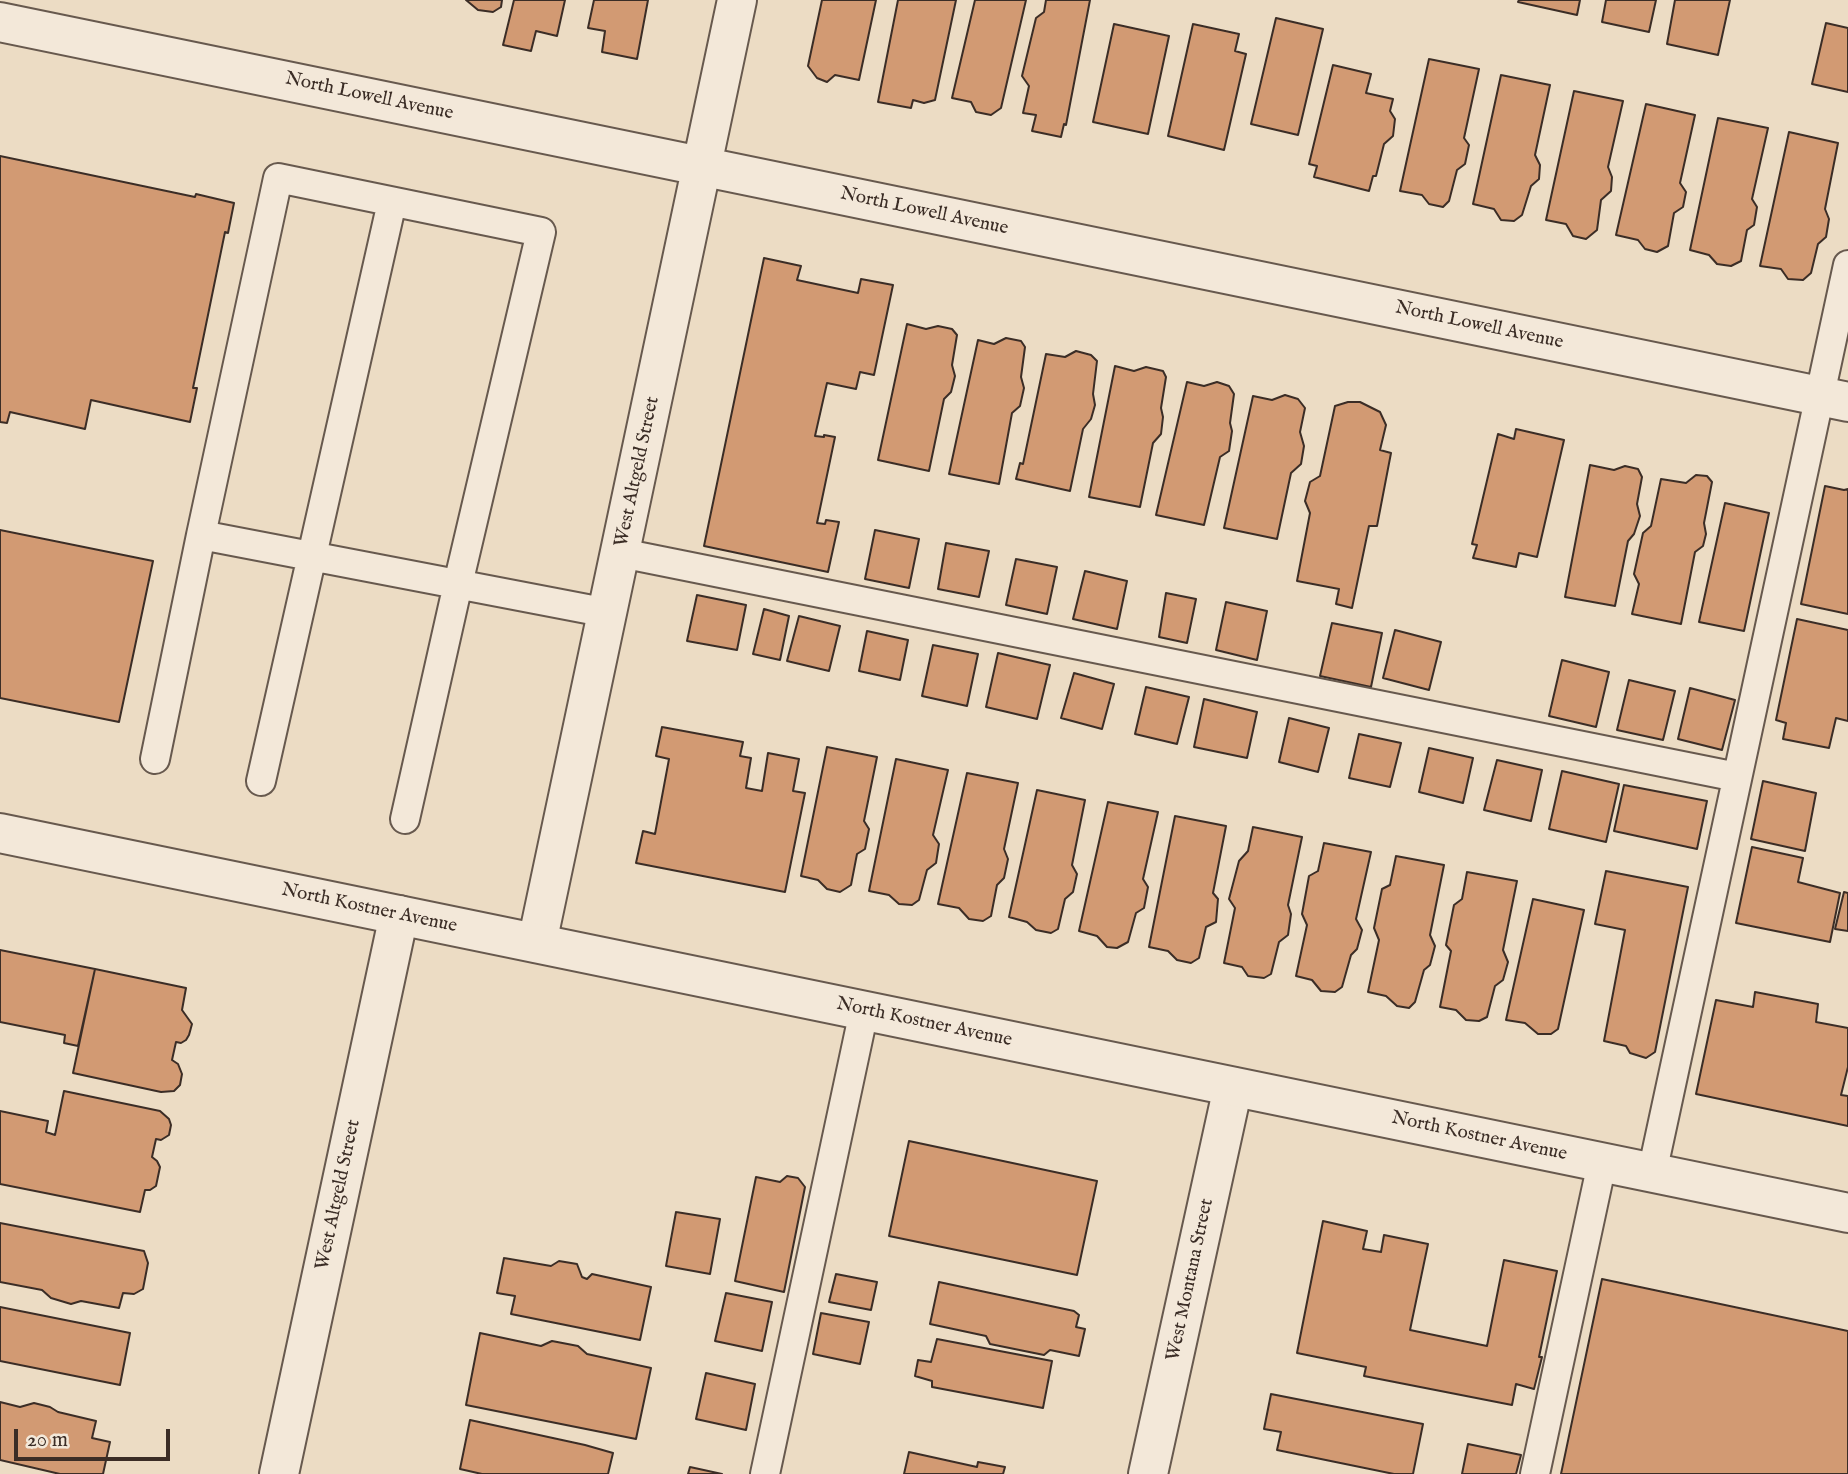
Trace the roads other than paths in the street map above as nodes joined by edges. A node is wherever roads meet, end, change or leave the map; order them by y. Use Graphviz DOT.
graph roads {
  1 [pos="737,0"];
  2 [pos="0,22"];
  3 [pos="702,166"];
  4 [pos="392,202"];
  5 [pos="1848,265"];
  6 [pos="1834,399"];
  7 [pos="201,535"];
  8 [pos="621,553"];
  9 [pos="312,556"];
  10 [pos="458,584"];
  11 [pos="608,613"];
  12 [pos="155,759"];
  13 [pos="1737,777"];
  14 [pos="261,781"];
  15 [pos="405,820"];
  16 [pos="0,833"];
  17 [pos="399,915"];
  18 [pos="537,943"];
  19 [pos="864,1011"];
  20 [pos="1233,1087"];
  21 [pos="1602,1163"];
  22 [pos="1651,1173"];
  23 [pos="1848,1213"];
  24 [pos="278,1474"];
  25 [pos="765,1474"];
  26 [pos="1148,1474"];
  27 [pos="1535,1474"];
  1 -- 3 [label="street, West Altgeld Street"];
  2 -- 3 [label="street, North Lowell Avenue"];
  3 -- 6 [label="street, North Lowell Avenue"];
  3 -- 8 [label="street, West Altgeld Street"];
  4 -- 7 [label="lane"];
  4 -- 9 [label="lane"];
  4 -- 10 [label="lane"];
  5 -- 6 [label="lane"];
  6 -- 13 [label="lane"];
  7 -- 9 [label="lane"];
  7 -- 12 [label="lane"];
  8 -- 11 [label="street, West Altgeld Street"];
  8 -- 13 [label="lane"];
  9 -- 10 [label="lane"];
  9 -- 14 [label="lane"];
  10 -- 11 [label="lane"];
  10 -- 15 [label="lane"];
  11 -- 18 [label="street, West Altgeld Street"];
  13 -- 22 [label="lane"];
  16 -- 17 [label="street, North Kostner Avenue"];
  17 -- 18 [label="street, North Kostner Avenue"];
  17 -- 24 [label="street, West Altgeld Street"];
  18 -- 19 [label="street, North Kostner Avenue"];
  19 -- 20 [label="street, North Kostner Avenue"];
  19 -- 25 [label="lane"];
  20 -- 21 [label="street, North Kostner Avenue"];
  20 -- 26 [label="street, West Montana Street"];
  21 -- 22 [label="street, North Kostner Avenue"];
  21 -- 27 [label="lane"];
  22 -- 23 [label="street, North Kostner Avenue"];
}
